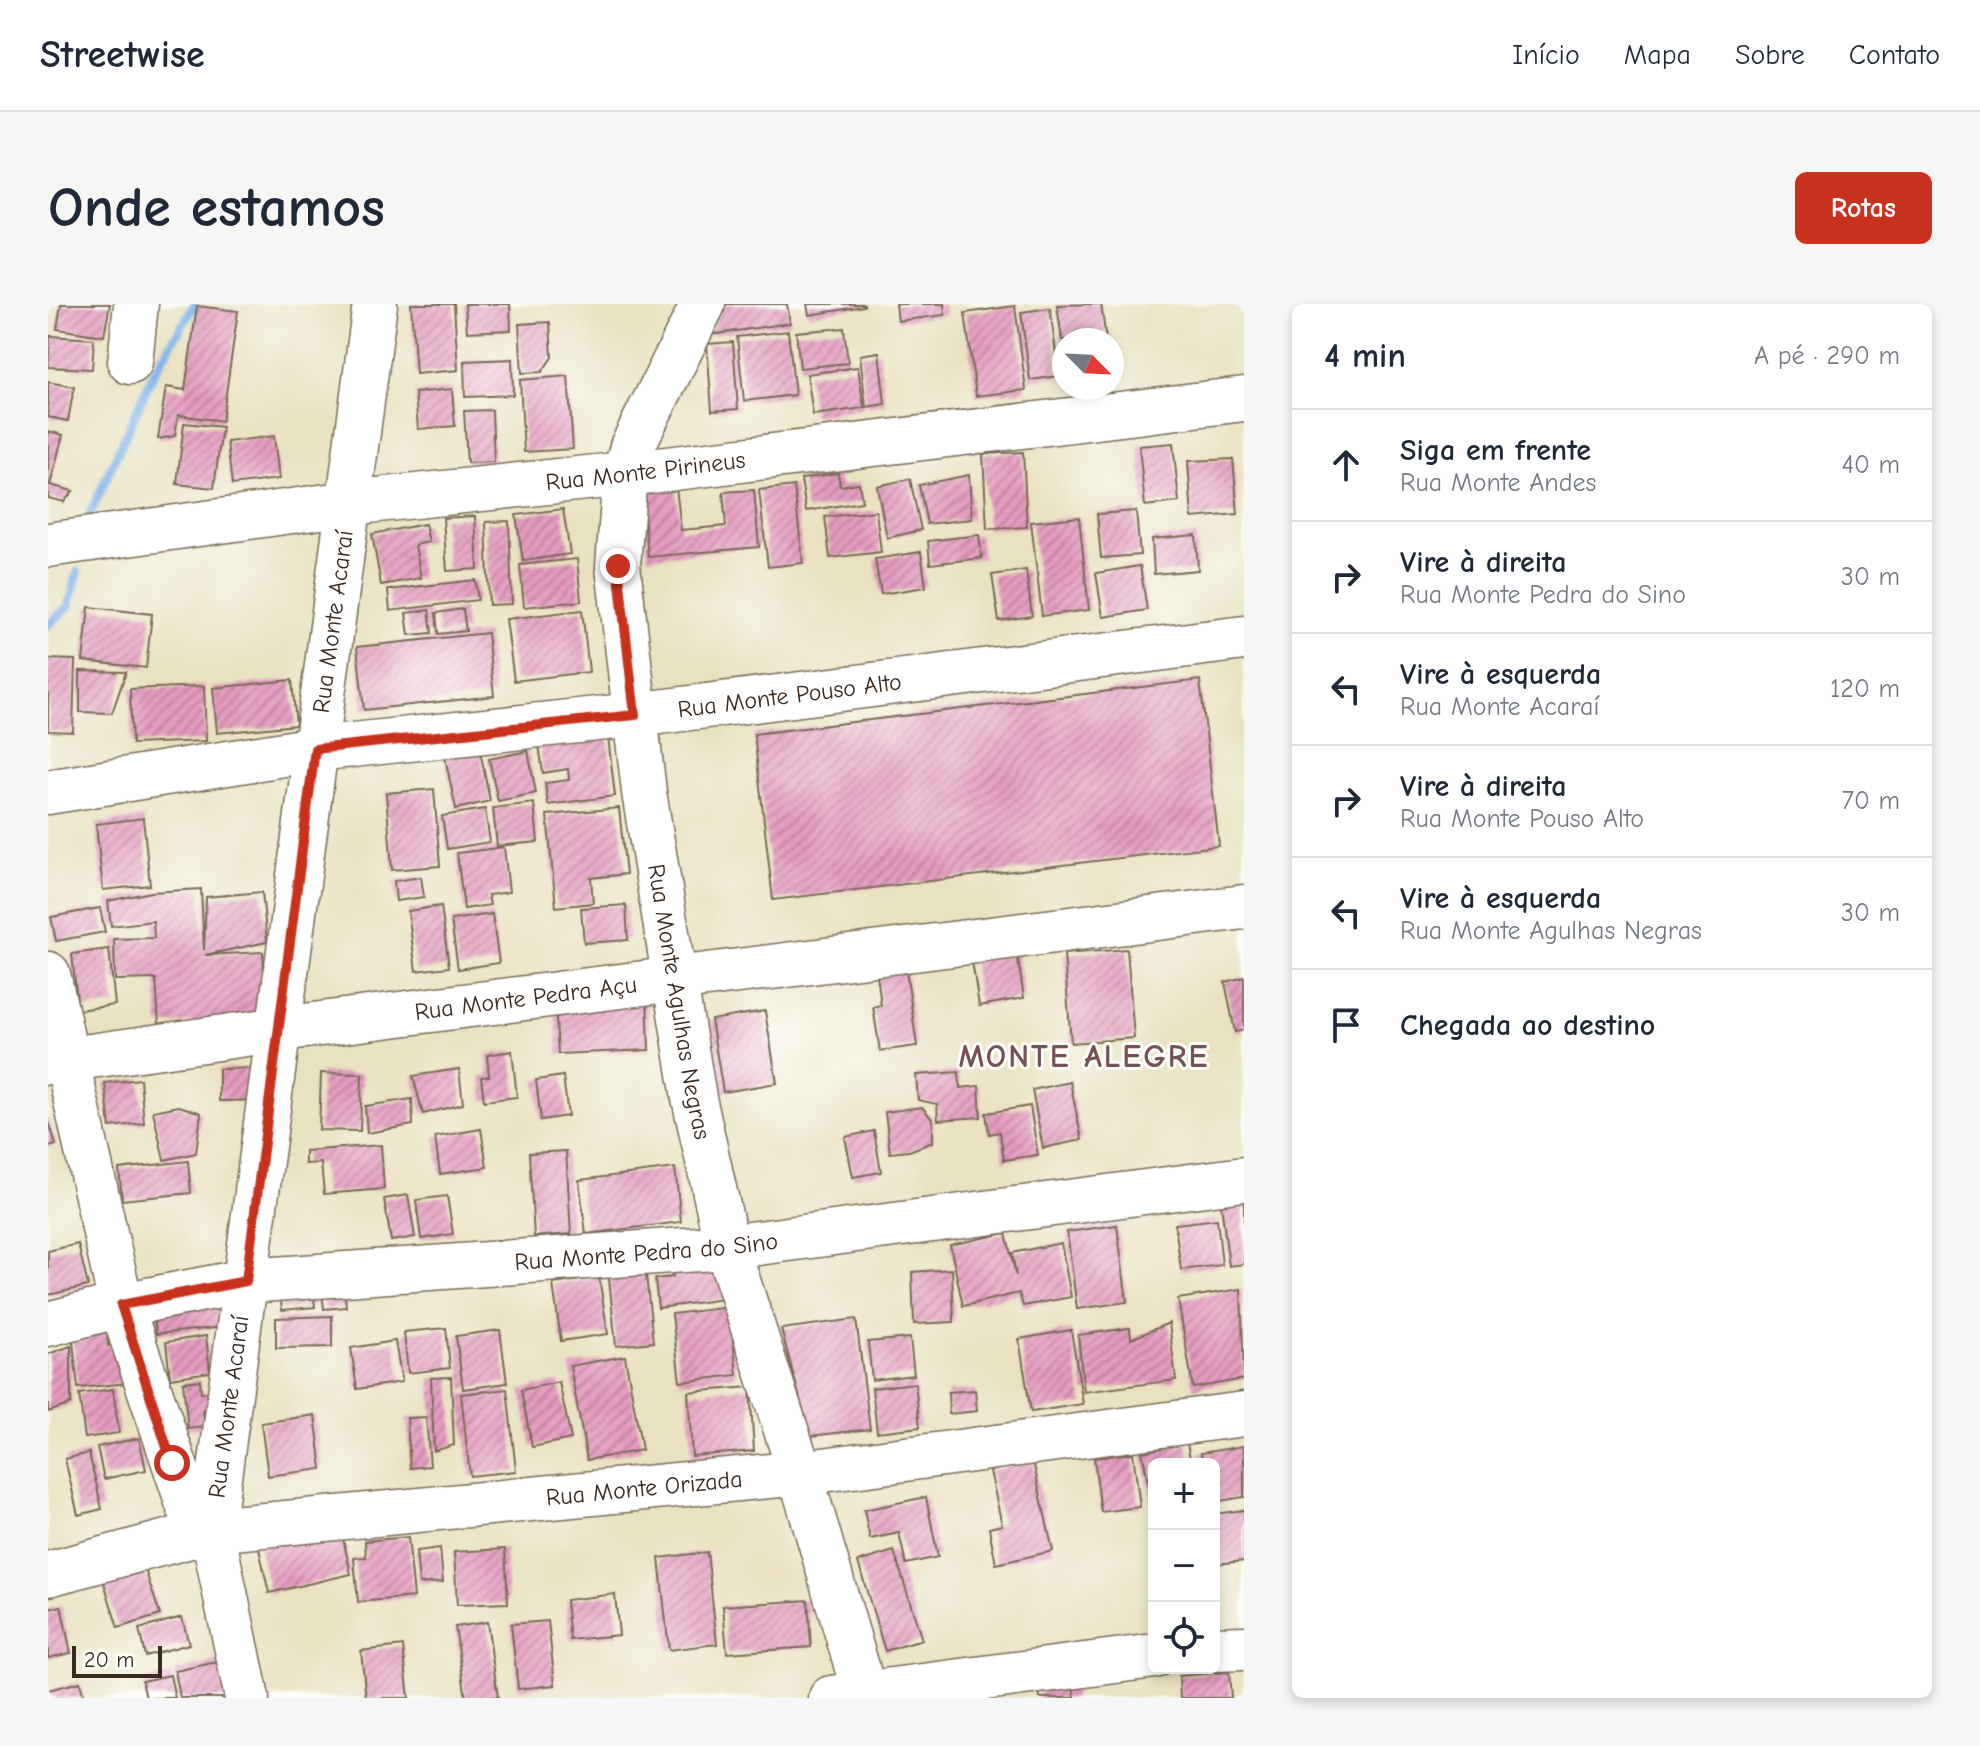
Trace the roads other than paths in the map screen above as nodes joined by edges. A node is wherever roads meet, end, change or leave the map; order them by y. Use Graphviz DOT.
graph roads {
  1 [pos="136,304"];
  2 [pos="375,304"];
  3 [pos="703,304"];
  4 [pos="130,362"];
  5 [pos="1244,399"];
  6 [pos="625,474"];
  7 [pos="349,503"];
  8 [pos="48,545"];
  9 [pos="1244,638"];
  10 [pos="635,715"];
  11 [pos="315,749"];
  12 [pos="48,792"];
  13 [pos="1244,907"];
  14 [pos="48,974"];
  15 [pos="674,979"];
  16 [pos="281,1029"];
  17 [pos="57,1060"];
  18 [pos="1244,1179"];
  19 [pos="727,1247"];
  20 [pos="246,1281"];
  21 [pos="121,1305"];
  22 [pos="48,1324"];
  23 [pos="1244,1414"];
  24 [pos="800,1473"];
  25 [pos="212,1530"];
  26 [pos="48,1574"];
  27 [pos="1244,1648"];
  28 [pos="1220,1649"];
  29 [pos="1148,1657"];
  30 [pos="854,1697"];
  31 [pos="247,1698"];
  1 -- 4 [label="street"];
  2 -- 7 [label="street, Rua Monte Acaraí"];
  3 -- 6 [label="street, Rua Monte Agulhas Negras"];
  5 -- 6 [label="street, Rua Monte Pirineus"];
  6 -- 7 [label="street, Rua Monte Pirineus"];
  6 -- 10 [label="street, Rua Monte Agulhas Negras"];
  7 -- 8 [label="street, Rua Monte Pirineus"];
  7 -- 11 [label="street, Rua Monte Acaraí"];
  9 -- 10 [label="street, Rua Monte Pouso Alto"];
  10 -- 11 [label="street, Rua Monte Pouso Alto"];
  10 -- 15 [label="street, Rua Monte Agulhas Negras"];
  11 -- 12 [label="street, Rua Monte Pouso Alto"];
  11 -- 16 [label="street, Rua Monte Acaraí"];
  13 -- 15 [label="street, Rua Monte Pedra Açu"];
  14 -- 17 [label="street"];
  15 -- 16 [label="street, Rua Monte Pedra Açu"];
  15 -- 19 [label="street, Rua Monte Agulhas Negras"];
  16 -- 17 [label="street, Rua Monte Pedra Açu"];
  16 -- 20 [label="street, Rua Monte Acaraí"];
  17 -- 21 [label="street"];
  18 -- 19 [label="street, Rua Monte Pedra do Sino"];
  19 -- 20 [label="street, Rua Monte Pedra do Sino"];
  19 -- 24 [label="street, Rua Monte Agulhas Negras"];
  20 -- 21 [label="street, Rua Monte Pedra do Sino"];
  20 -- 25 [label="street, Rua Monte Acaraí"];
  21 -- 22 [label="street, Rua Monte Pedra do Sino"];
  21 -- 25 [label="street"];
  23 -- 24 [label="street, Rua Monte Orizada"];
  24 -- 25 [label="street, Rua Monte Orizada"];
  24 -- 30 [label="street, Rua Monte Agulhas Negras"];
  25 -- 26 [label="street, Rua Monte Orizada"];
  25 -- 31 [label="street, Rua Monte Acaraí"];
  27 -- 28 [label="street"];
  29 -- 30 [label="street"];
}
